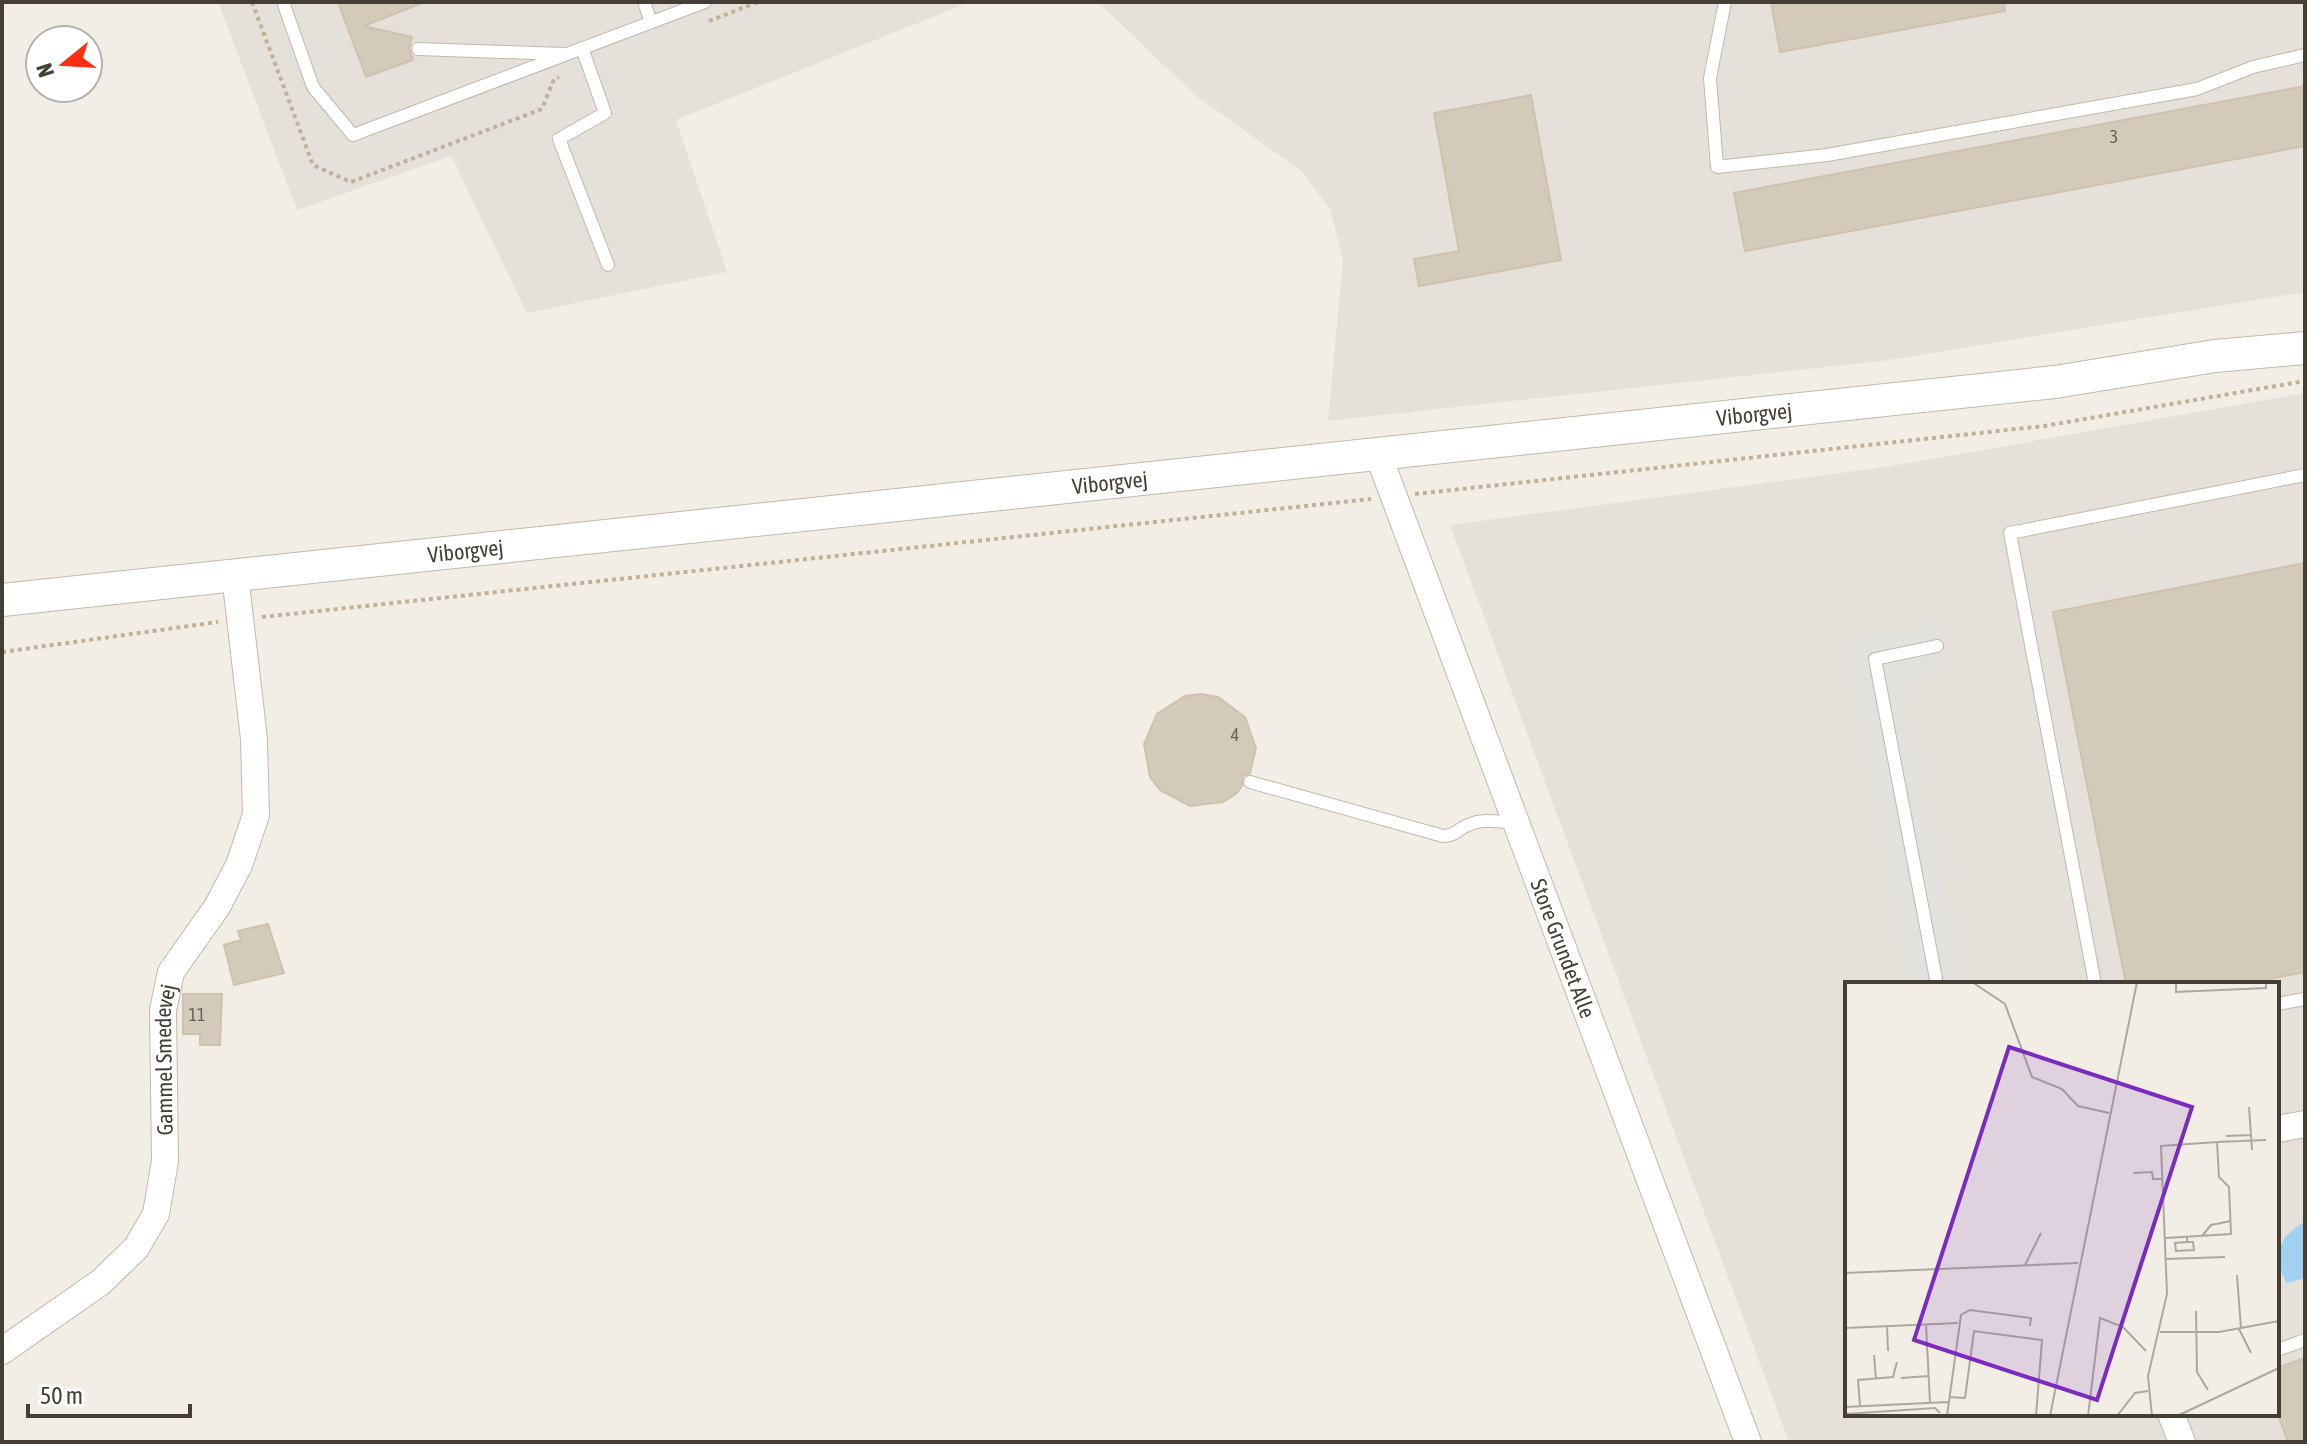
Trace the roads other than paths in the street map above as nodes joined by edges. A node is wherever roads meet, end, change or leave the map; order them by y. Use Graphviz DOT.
graph roads {
  1 [pos="283,2"];
  2 [pos="644,2"];
  3 [pos="705,2"];
  4 [pos="1725,2"];
  5 [pos="651,22"];
  6 [pos="418,49"];
  7 [pos="576,51"];
  8 [pos="2305,55"];
  9 [pos="608,265"];
  10 [pos="2305,332"];
  11 [pos="2305,348"];
  12 [pos="2215,356"];
  13 [pos="1378,454"];
  14 [pos="2305,475"];
  15 [pos="235,575"];
  16 [pos="2,600"];
  17 [pos="1937,646"];
  18 [pos="1250,782"];
  19 [pos="1516,823"];
  20 [pos="1937,982"];
  21 [pos="2095,982"];
  22 [pos="2305,999"];
  23 [pos="2279,1004"];
  24 [pos="2305,1124"];
  25 [pos="2279,1129"];
  26 [pos="2305,1340"];
  27 [pos="2279,1349"];
  28 [pos="2,1351"];
  29 [pos="2172,1416"];
  30 [pos="1748,1442"];
  31 [pos="2182,1442"];
  1 -- 7 [label="lane"];
  2 -- 5 [label="lane"];
  3 -- 5 [label="lane"];
  4 -- 8 [label="lane"];
  5 -- 7 [label="lane"];
  6 -- 7 [label="lane"];
  7 -- 9 [label="lane"];
  10 -- 12 [label="street, Viborgvej"];
  11 -- 12 [label="street, Viborgvej"];
  12 -- 13 [label="street, Viborgvej"];
  13 -- 15 [label="street, Viborgvej"];
  13 -- 19 [label="street, Store Grundet Alle"];
  14 -- 21 [label="lane"];
  15 -- 16 [label="street, Viborgvej"];
  15 -- 28 [label="street, Gammel Smedevej"];
  17 -- 20 [label="lane"];
  18 -- 19 [label="lane"];
  19 -- 30 [label="street, Store Grundet Alle"];
  22 -- 23 [label="lane"];
  24 -- 25 [label="street"];
  26 -- 27 [label="lane"];
  29 -- 31 [label="street"];
}
